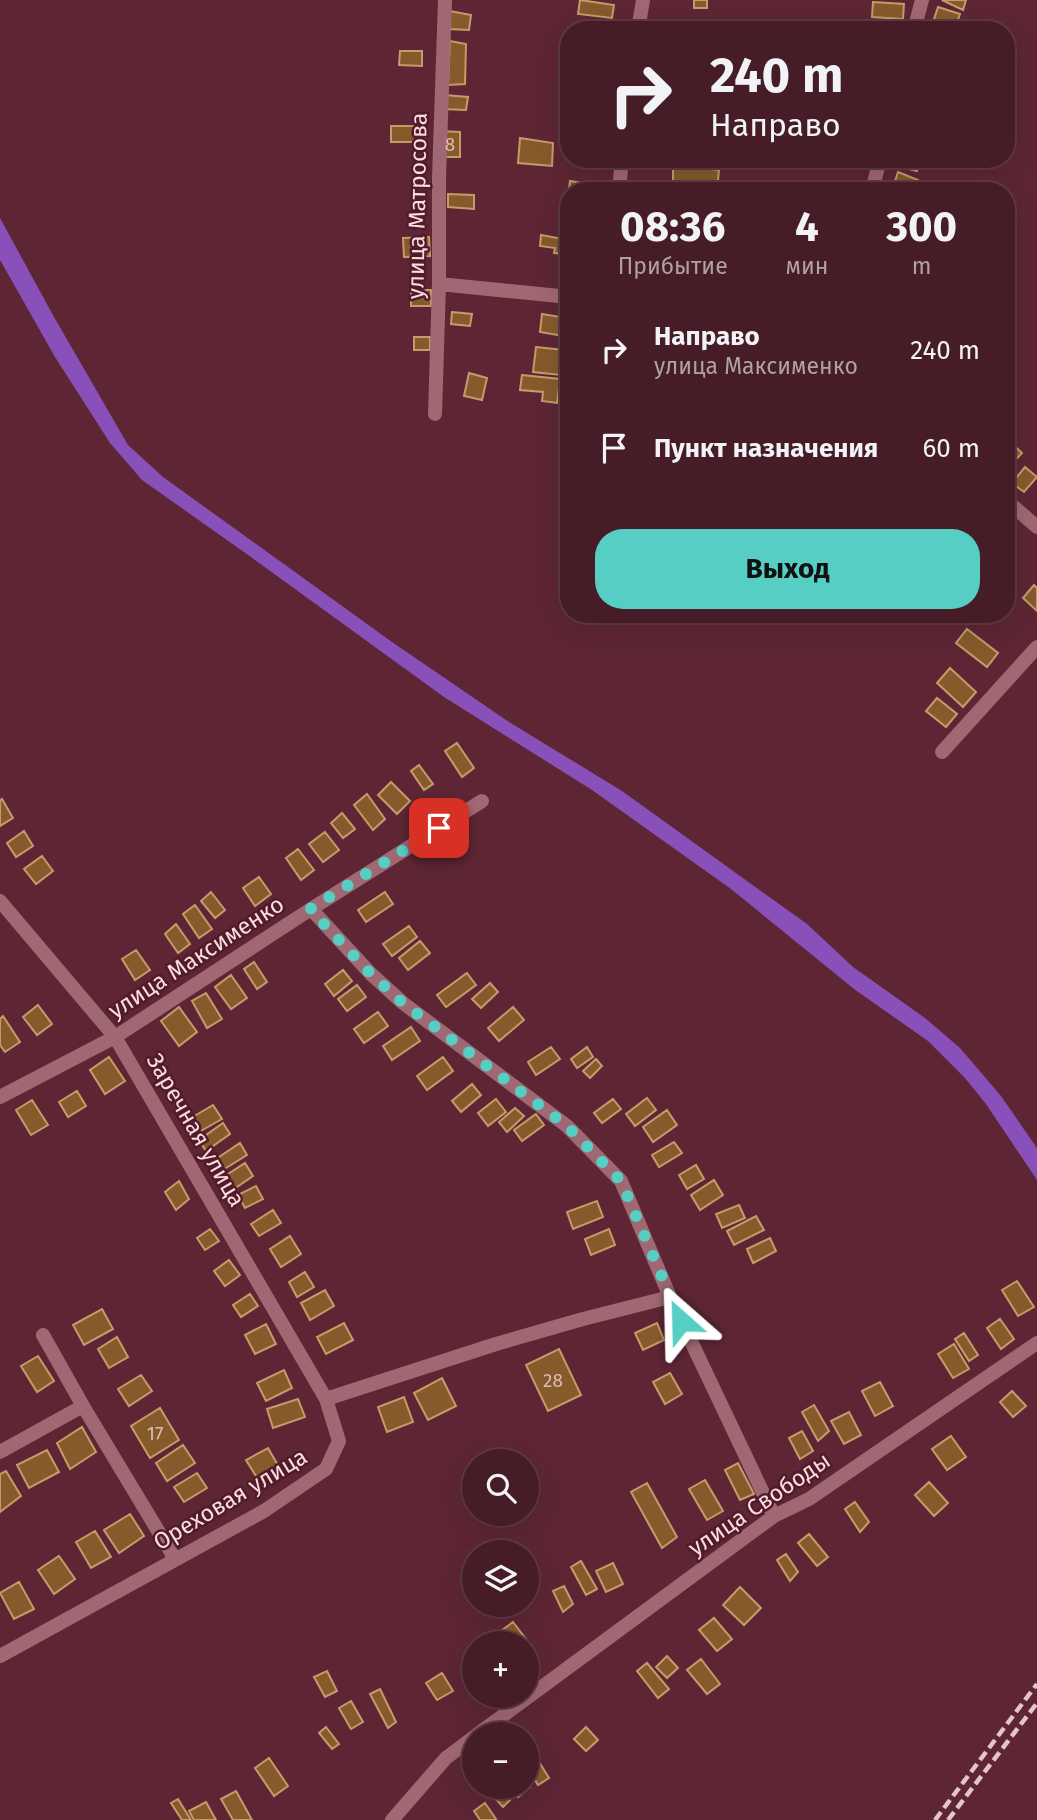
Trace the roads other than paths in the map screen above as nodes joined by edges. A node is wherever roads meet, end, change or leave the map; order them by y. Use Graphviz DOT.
graph roads {
  1 [pos="445,0"];
  2 [pos="643,0"];
  3 [pos="922,0"];
  4 [pos="640,21"];
  5 [pos="916,21"];
  6 [pos="439,284"];
  7 [pos="560,296"];
  8 [pos="435,414"];
  9 [pos="1015,508"];
  10 [pos="1037,527"];
  11 [pos="1037,647"];
  12 [pos="942,752"];
  13 [pos="482,801"];
  14 [pos="0,901"];
  15 [pos="310,909"];
  16 [pos="115,1037"];
  17 [pos="0,1097"];
  18 [pos="670,1297"];
  19 [pos="43,1335"];
  20 [pos="1037,1343"];
  21 [pos="326,1399"];
  22 [pos="83,1406"];
  23 [pos="0,1452"];
  24 [pos="774,1516"];
  25 [pos="175,1559"];
  26 [pos="0,1656"];
  27 [pos="495,1722"];
  28 [pos="462,1746"];
  29 [pos="392,1820"];
  1 -- 6 [label="street, улица Матросова"];
  2 -- 4 [label="street"];
  3 -- 5 [label="street"];
  6 -- 7 [label="street"];
  6 -- 8 [label="street, улица Матросова"];
  9 -- 10 [label="street"];
  11 -- 12 [label="street"];
  13 -- 15 [label="street, улица Максименко"];
  14 -- 16 [label="street, Заречная улица"];
  15 -- 16 [label="street, улица Максименко"];
  15 -- 18 [label="street"];
  16 -- 17 [label="street, улица Максименко"];
  16 -- 21 [label="street, Заречная улица"];
  18 -- 21 [label="street"];
  18 -- 24 [label="street"];
  19 -- 22 [label="street"];
  20 -- 24 [label="street, улица Свободы"];
  21 -- 25 [label="street, Ореховая улица"];
  22 -- 23 [label="street"];
  22 -- 25 [label="street"];
  24 -- 27 [label="street, улица Свободы"];
  25 -- 26 [label="street, Ореховая улица"];
  28 -- 29 [label="street, улица Свободы"];
}
